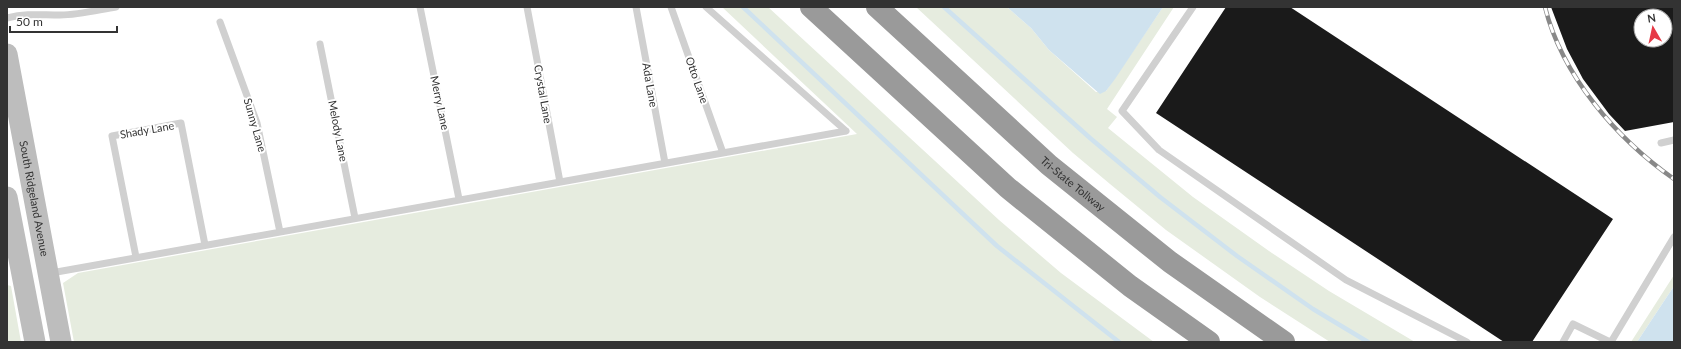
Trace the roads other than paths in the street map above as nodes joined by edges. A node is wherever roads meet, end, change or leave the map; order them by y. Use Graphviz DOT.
graph roads {
  1 [pos="116,7"];
  2 [pos="420,7"];
  3 [pos="527,7"];
  4 [pos="636,7"];
  5 [pos="671,7"];
  6 [pos="706,7"];
  7 [pos="811,7"];
  8 [pos="877,7"];
  9 [pos="1193,7"];
  10 [pos="81,10"];
  11 [pos="7,18"];
  12 [pos="220,22"];
  13 [pos="320,44"];
  14 [pos="7,54"];
  15 [pos="1674,140"];
  16 [pos="1662,143"];
  17 [pos="722,153"];
  18 [pos="665,163"];
  19 [pos="560,182"];
  20 [pos="7,197"];
  21 [pos="459,199"];
  22 [pos="355,218"];
  23 [pos="280,232"];
  24 [pos="1674,237"];
  25 [pos="205,245"];
  26 [pos="136,257"];
  27 [pos="48,274"];
  28 [pos="35,342"];
  29 [pos="61,342"];
  30 [pos="1209,342"];
  31 [pos="1284,342"];
  32 [pos="1467,342"];
  33 [pos="1563,342"];
  34 [pos="1610,342"];
  1 -- 10 [label="lane"];
  2 -- 21 [label="lane, Merry Lane"];
  3 -- 19 [label="lane, Crystal Lane"];
  4 -- 18 [label="lane, Ada Lane"];
  5 -- 17 [label="lane, Otto Lane"];
  6 -- 17 [label="lane"];
  7 -- 30 [label="highway"];
  8 -- 31 [label="highway, Tri-State Tollway"];
  9 -- 32 [label="lane"];
  10 -- 11 [label="lane"];
  12 -- 23 [label="lane, Sunny Lane"];
  13 -- 22 [label="lane, Melody Lane"];
  14 -- 27 [label="main road, South Ridgeland Avenue"];
  15 -- 16 [label="lane"];
  17 -- 18 [label="lane"];
  18 -- 19 [label="lane"];
  19 -- 21 [label="lane"];
  20 -- 28 [label="main road"];
  21 -- 22 [label="lane"];
  22 -- 23 [label="lane"];
  23 -- 25 [label="lane"];
  24 -- 34 [label="lane"];
  25 -- 26 [label="lane"];
  25 -- 26 [label="lane, Shady Lane"];
  26 -- 27 [label="lane"];
  27 -- 29 [label="main road, South Ridgeland Avenue"];
  33 -- 34 [label="lane"];
}
